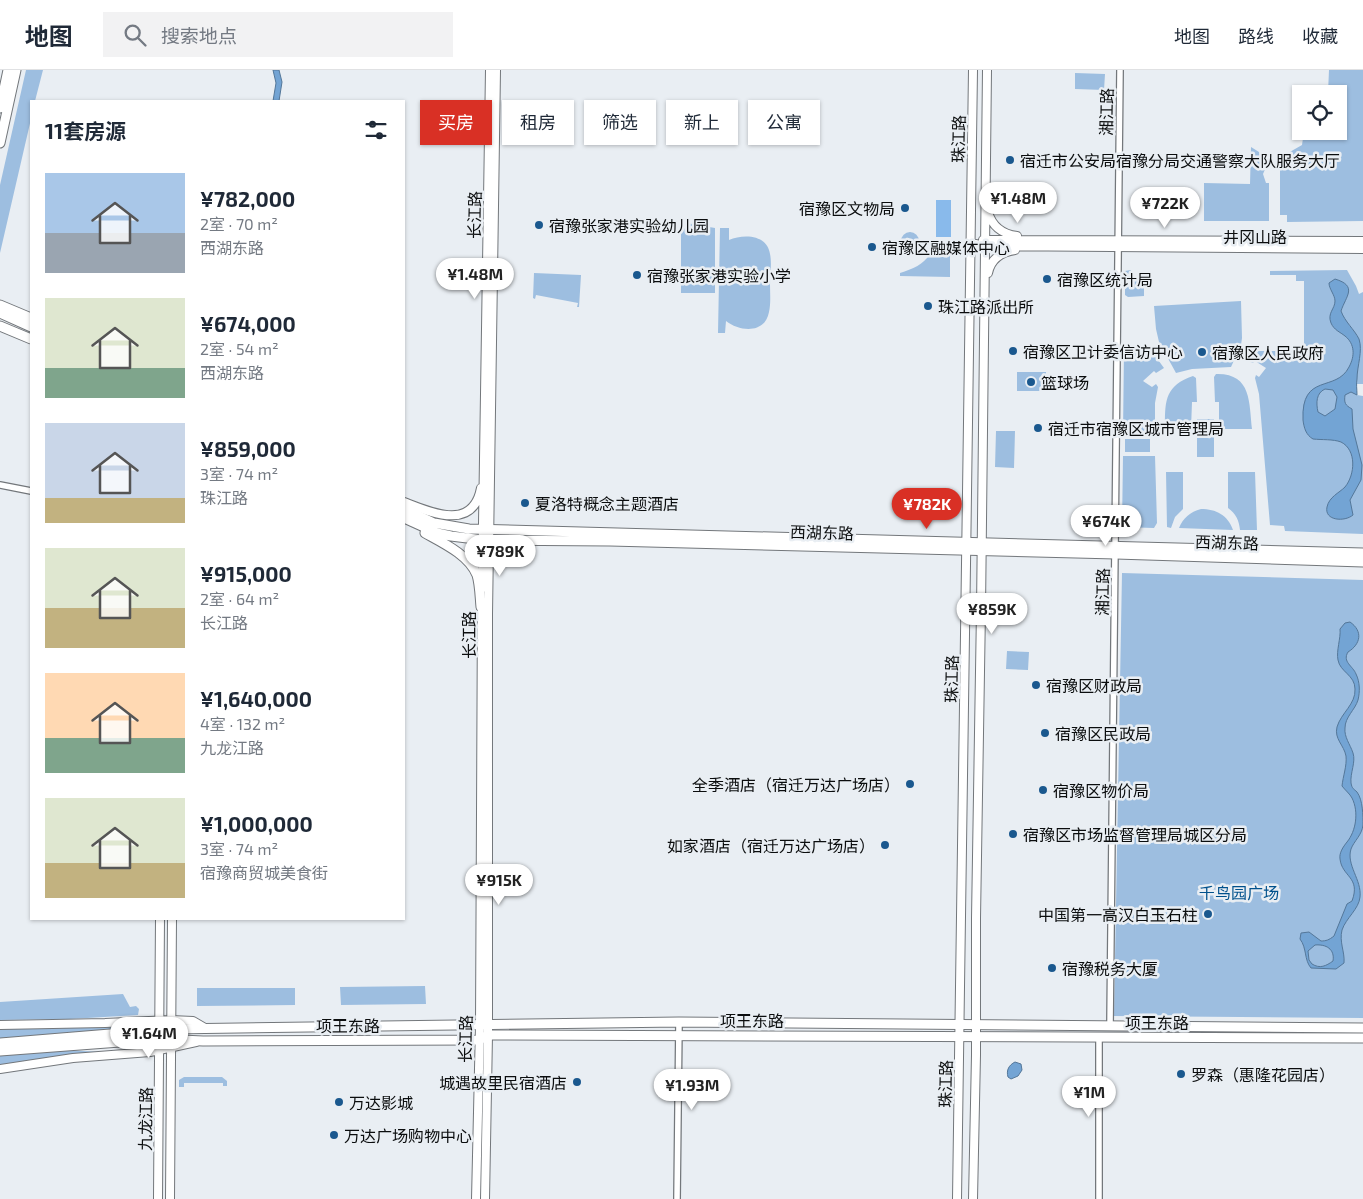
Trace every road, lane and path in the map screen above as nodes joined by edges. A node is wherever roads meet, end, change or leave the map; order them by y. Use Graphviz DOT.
graph roads {
  1 [pos="8,70"];
  2 [pos="16,70"];
  3 [pos="490,70"];
  4 [pos="496,70"];
  5 [pos="973,70"];
  6 [pos="987,70"];
  7 [pos="1120,70"];
  8 [pos="0,108"];
  9 [pos="0,143"];
  10 [pos="986,207"];
  11 [pos="1363,240"];
  12 [pos="970,243"];
  13 [pos="986,243"];
  14 [pos="1049,243"];
  15 [pos="1118,243"];
  16 [pos="1363,251"];
  17 [pos="985,287"];
  18 [pos="0,305"];
  19 [pos="0,314"];
  20 [pos="30,318"];
  21 [pos="0,326"];
  22 [pos="30,327"];
  23 [pos="30,339"];
  24 [pos="484,459"];
  25 [pos="0,485"];
  26 [pos="30,491"];
  27 [pos="405,502"];
  28 [pos="405,509"];
  29 [pos="405,519"];
  30 [pos="405,520"];
  31 [pos="486,535"];
  32 [pos="966,546"];
  33 [pos="982,547"];
  34 [pos="1116,550"];
  35 [pos="1363,552"];
  36 [pos="1327,561"];
  37 [pos="1363,562"];
  38 [pos="1363,566"];
  39 [pos="482,607"];
  40 [pos="160,920"];
  41 [pos="172,920"];
  42 [pos="681,1022"];
  43 [pos="171,1024"];
  44 [pos="960,1024"];
  45 [pos="976,1024"];
  46 [pos="0,1025"];
  47 [pos="159,1025"];
  48 [pos="484,1025"];
  49 [pos="1110,1025"];
  50 [pos="1363,1026"];
  51 [pos="1352,1033"];
  52 [pos="680,1035"];
  53 [pos="976,1036"];
  54 [pos="959,1037"];
  55 [pos="483,1038"];
  56 [pos="1099,1038"];
  57 [pos="160,1039"];
  58 [pos="1363,1039"];
  59 [pos="0,1043"];
  60 [pos="171,1044"];
  61 [pos="160,1050"];
  62 [pos="0,1051"];
  63 [pos="0,1069"];
  64 [pos="158,1199"];
  65 [pos="170,1199"];
  66 [pos="476,1199"];
  67 [pos="485,1199"];
  68 [pos="679,1199"];
  69 [pos="957,1199"];
  70 [pos="973,1199"];
  71 [pos="1099,1199"];
  1 -- 8 [label="main road"];
  2 -- 9 [label="main road"];
  3 -- 24 [label="street, 长江路"];
  4 -- 31 [label="street, 长江路"];
  5 -- 12 [label="street, 珠江路"];
  6 -- 10 [label="street, 珠江路"];
  7 -- 15 [label="street, 湘江路"];
  10 -- 13 [label="street, 珠江路"];
  10 -- 14 [label="street"];
  11 -- 15 [label="street, 井冈山路"];
  12 -- 13 [label="street, 井冈山路"];
  12 -- 32 [label="street, 珠江路"];
  13 -- 14 [label="street, 井冈山路"];
  13 -- 17 [label="street, 珠江路"];
  14 -- 15 [label="street, 井冈山路"];
  14 -- 17 [label="street"];
  15 -- 16 [label="street, 井冈山路"];
  15 -- 34 [label="street, 湘江路"];
  17 -- 33 [label="street, 珠江路"];
  18 -- 20 [label="main road"];
  19 -- 22 [label="main road"];
  21 -- 23 [label="main road"];
  24 -- 27 [label="street"];
  24 -- 31 [label="street, 长江路"];
  25 -- 26 [label="street"];
  28 -- 31 [label="main road, 西湖东路"];
  29 -- 31 [label="main road, 西湖东路"];
  30 -- 39 [label="main road"];
  31 -- 32 [label="main road, 西湖东路"];
  31 -- 39 [label="street, 长江路"];
  31 -- 48 [label="street, 长江路"];
  32 -- 33 [label="main road, 西湖东路"];
  32 -- 44 [label="street, 珠江路"];
  33 -- 34 [label="main road, 西湖东路"];
  33 -- 45 [label="street, 珠江路"];
  34 -- 35 [label="main road, 西湖东路"];
  34 -- 36 [label="main road, 西湖东路"];
  34 -- 49 [label="street, 湘江路"];
  36 -- 37 [label="main road, 西湖东路"];
  36 -- 38 [label="main road"];
  39 -- 48 [label="street, 长江路"];
  40 -- 47 [label="street, 九龙江路"];
  41 -- 43 [label="street, 九龙江路"];
  42 -- 44 [label="main road, 项王东路"];
  42 -- 48 [label="main road, 项王东路"];
  42 -- 52 [label="street"];
  43 -- 47 [label="main road, 项王东路"];
  43 -- 48 [label="main road, 项王东路"];
  43 -- 60 [label="street, 九龙江路"];
  44 -- 45 [label="main road, 项王东路"];
  44 -- 54 [label="street, 珠江路"];
  45 -- 49 [label="main road, 项王东路"];
  45 -- 53 [label="street, 珠江路"];
  46 -- 47 [label="street"];
  47 -- 57 [label="street, 九龙江路"];
  47 -- 59 [label="main road, 项王东路"];
  48 -- 55 [label="street, 长江路"];
  49 -- 51 [label="main road, 项王东路"];
  50 -- 51 [label="main road, 项王东路"];
  51 -- 56 [label="main road, 项王东路"];
  51 -- 58 [label="main road, 项王东路"];
  52 -- 54 [label="main road, 项王东路"];
  52 -- 55 [label="main road, 项王东路"];
  52 -- 68 [label="street"];
  53 -- 54 [label="main road, 项王东路"];
  53 -- 56 [label="main road, 项王东路"];
  53 -- 70 [label="street, 珠江路"];
  54 -- 69 [label="street, 珠江路"];
  55 -- 60 [label="main road, 项王东路"];
  55 -- 66 [label="street, 长江路"];
  55 -- 67 [label="street, 长江路"];
  56 -- 71 [label="street"];
  57 -- 60 [label="main road, 项王东路"];
  57 -- 61 [label="street, 九龙江路"];
  57 -- 62 [label="main road, 项王东路"];
  60 -- 61 [label="street"];
  60 -- 65 [label="street, 九龙江路"];
  61 -- 63 [label="street"];
  61 -- 64 [label="street, 九龙江路"];
}
